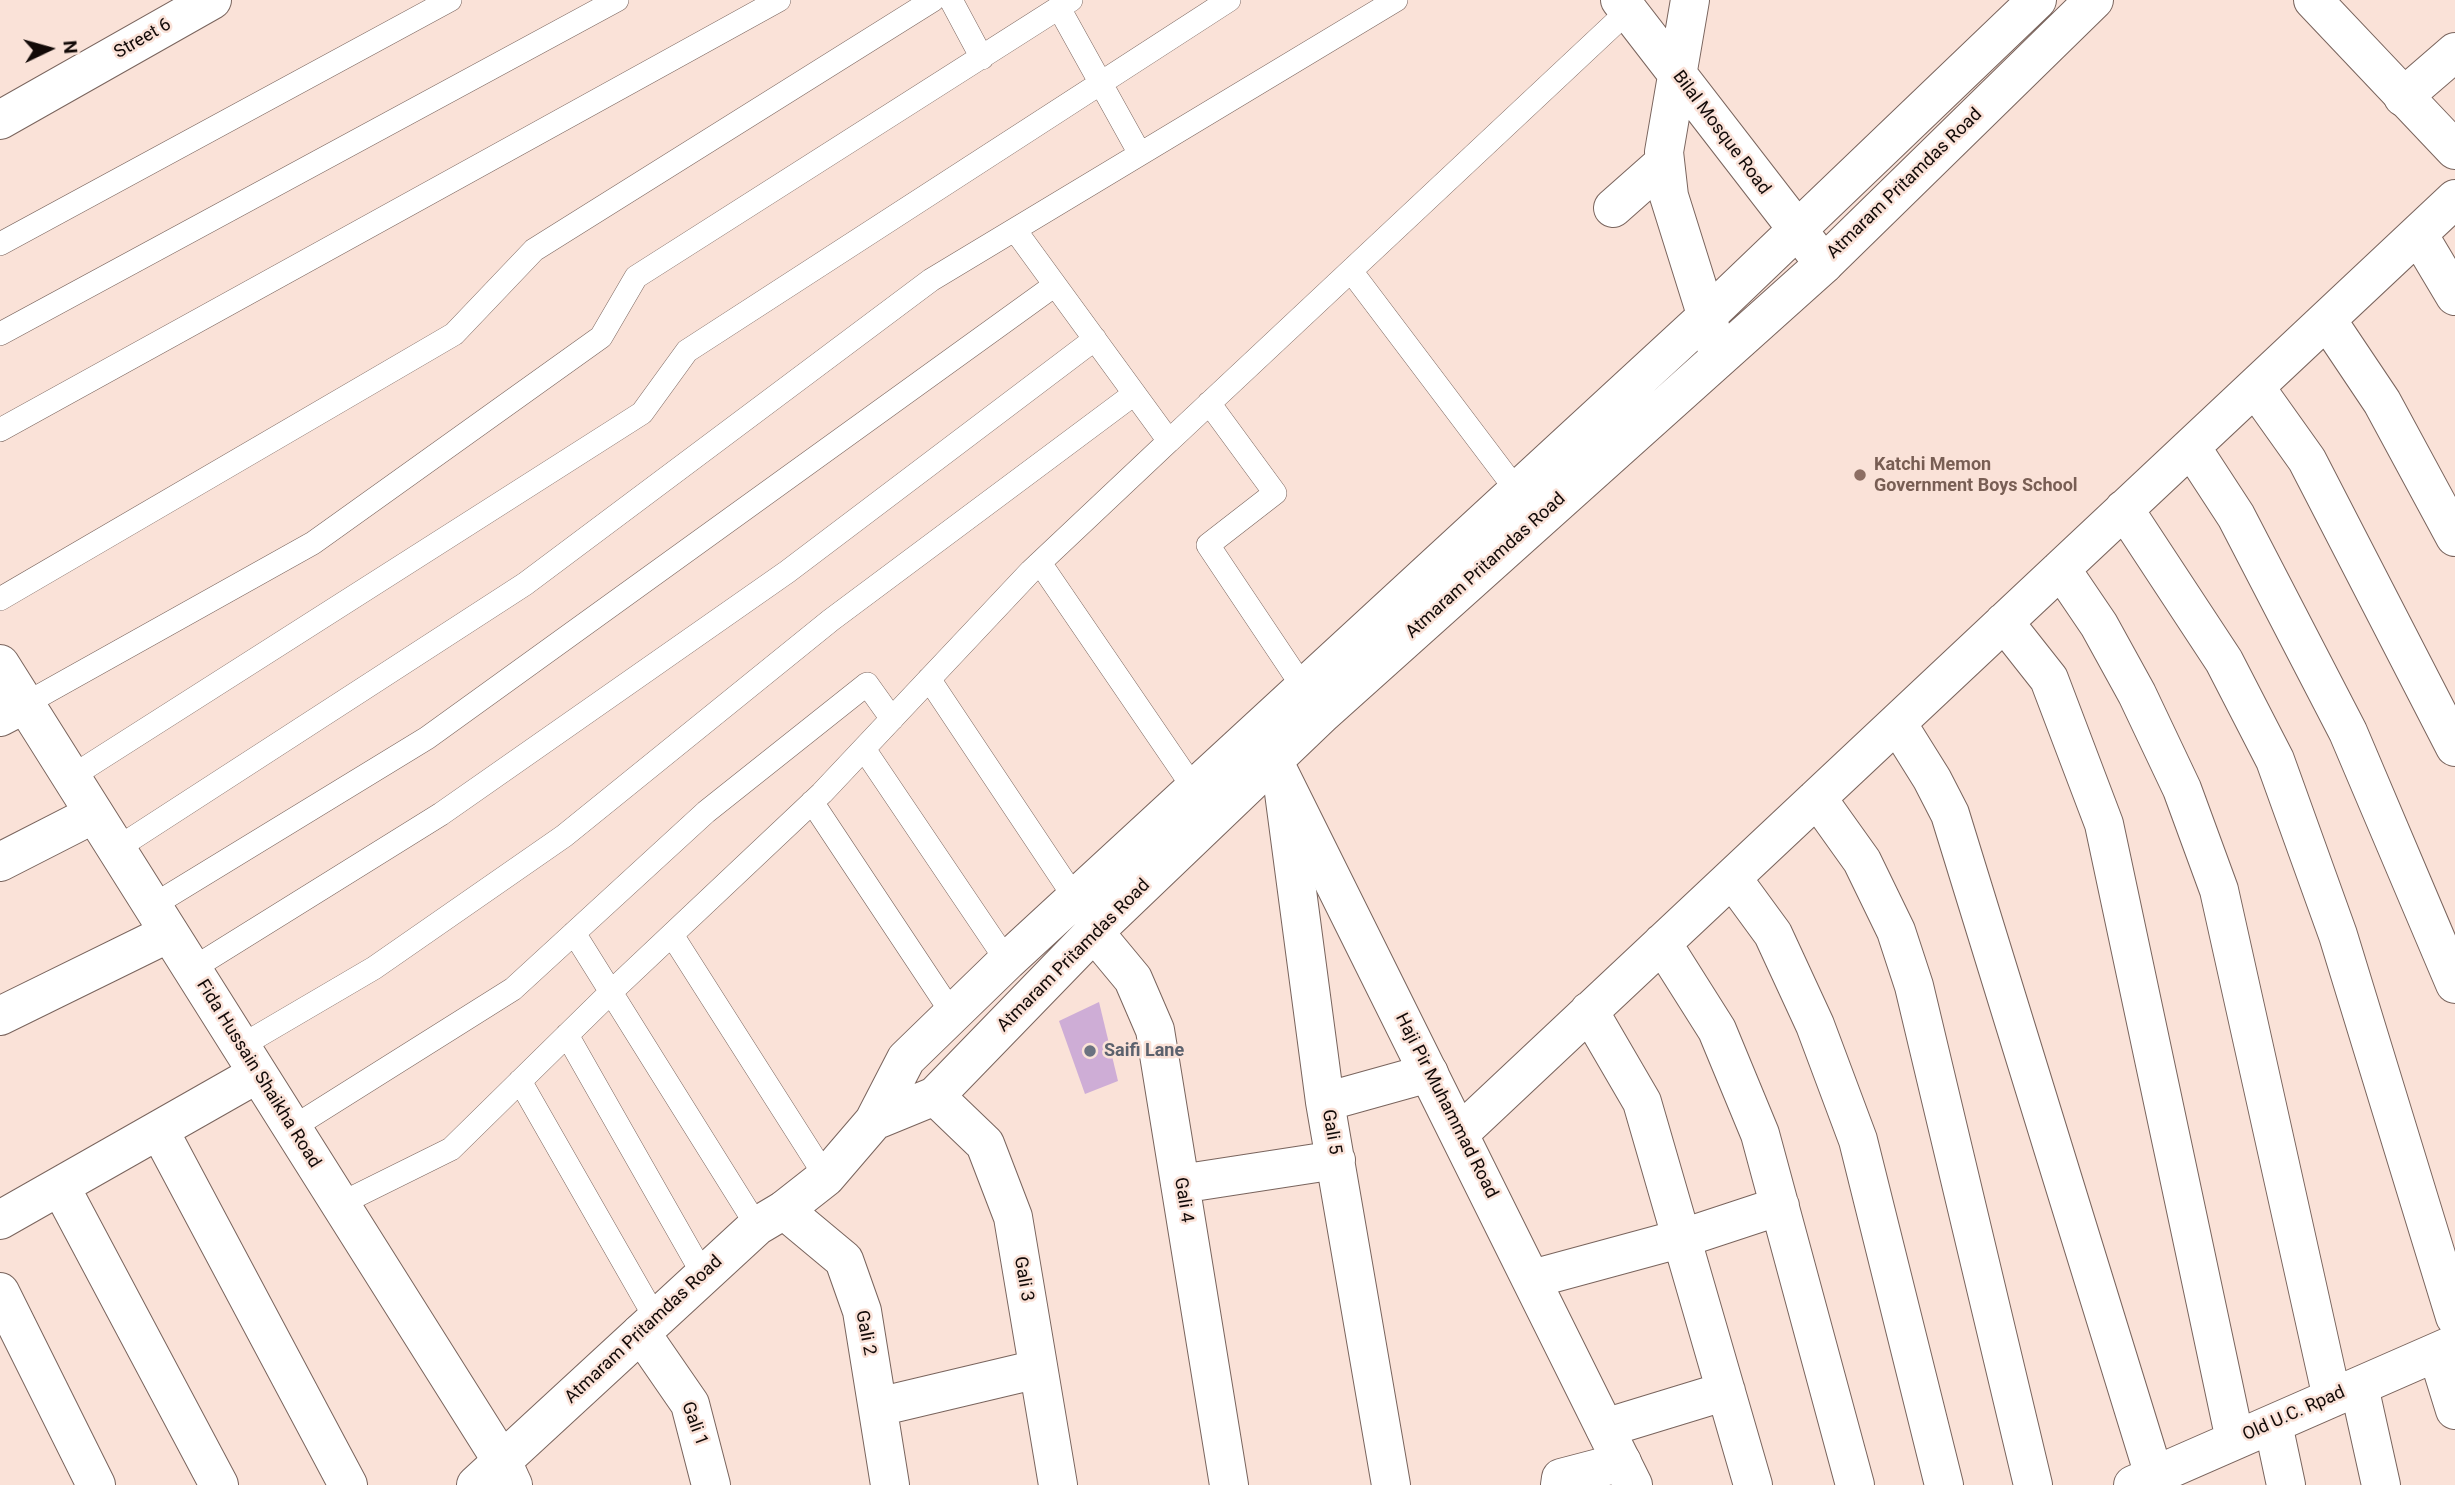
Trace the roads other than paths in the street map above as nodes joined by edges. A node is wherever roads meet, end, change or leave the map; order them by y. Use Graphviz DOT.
graph roads {
  1 [pos="212,0"];
  2 [pos="450,0"];
  3 [pos="617,0"];
  4 [pos="779,0"];
  5 [pos="933,0"];
  6 [pos="951,0"];
  7 [pos="1229,0"];
  8 [pos="1395,0"];
  9 [pos="1689,0"];
  10 [pos="2037,0"];
  11 [pos="2094,0"];
  12 [pos="2313,0"];
  13 [pos="1065,4"];
  14 [pos="1624,5"];
  15 [pos="414,8"];
  16 [pos="2455,52"];
  17 [pos="982,58"];
  18 [pos="1678,77"];
  19 [pos="1101,83"];
  20 [pos="2403,97"];
  21 [pos="0,120"];
  22 [pos="2455,150"];
  23 [pos="1140,154"];
  24 [pos="1665,162"];
  25 [pos="2455,200"];
  26 [pos="1614,208"];
  27 [pos="1015,230"];
  28 [pos="1796,230"];
  29 [pos="2418,234"];
  30 [pos="0,244"];
  31 [pos="1824,264"];
  32 [pos="1351,271"];
  33 [pos="1055,285"];
  34 [pos="2455,296"];
  35 [pos="1707,316"];
  36 [pos="2328,320"];
  37 [pos="0,334"];
  38 [pos="1095,340"];
  39 [pos="1719,354"];
  40 [pos="2255,387"];
  41 [pos="1134,394"];
  42 [pos="1209,403"];
  43 [pos="0,430"];
  44 [pos="1169,441"];
  45 [pos="2191,447"];
  46 [pos="1528,505"];
  47 [pos="2124,509"];
  48 [pos="2455,537"];
  49 [pos="1040,563"];
  50 [pos="2061,569"];
  51 [pos="0,599"];
  52 [pos="2004,622"];
  53 [pos="0,664"];
  54 [pos="929,680"];
  55 [pos="1313,701"];
  56 [pos="12,711"];
  57 [pos="892,719"];
  58 [pos="1897,723"];
  59 [pos="2455,747"];
  60 [pos="864,749"];
  61 [pos="1271,755"];
  62 [pos="71,777"];
  63 [pos="1194,787"];
  64 [pos="1817,798"];
  65 [pos="813,802"];
  66 [pos="94,814"];
  67 [pos="116,849"];
  68 [pos="0,862"];
  69 [pos="1732,878"];
  70 [pos="1075,898"];
  71 [pos="161,919"];
  72 [pos="1094,932"];
  73 [pos="574,933"];
  74 [pos="672,935"];
  75 [pos="1662,943"];
  76 [pos="1007,961"];
  77 [pos="192,969"];
  78 [pos="2455,984"];
  79 [pos="612,991"];
  80 [pos="1590,1012"];
  81 [pos="0,1016"];
  82 [pos="954,1016"];
  83 [pos="567,1035"];
  84 [pos="249,1060"];
  85 [pos="1429,1073"];
  86 [pos="520,1081"];
  87 [pos="935,1096"];
  88 [pos="1325,1102"];
  89 [pos="874,1121"];
  90 [pos="292,1128"];
  91 [pos="159,1130"];
  92 [pos="1460,1133"];
  93 [pos="1336,1160"];
  94 [pos="826,1177"];
  95 [pos="1180,1184"];
  96 [pos="60,1186"];
  97 [pos="340,1204"];
  98 [pos="1780,1206"];
  99 [pos="771,1218"];
  100 [pos="0,1220"];
  101 [pos="1682,1238"];
  102 [pos="704,1276"];
  103 [pos="1532,1279"];
  104 [pos="0,1292"];
  105 [pos="2455,1317"];
  106 [pos="648,1326"];
  107 [pos="2446,1348"];
  108 [pos="1038,1369"];
  109 [pos="1726,1391"];
  110 [pos="2346,1392"];
  111 [pos="878,1407"];
  112 [pos="2455,1410"];
  113 [pos="2273,1424"];
  114 [pos="1605,1428"];
  115 [pos="2235,1440"];
  116 [pos="1628,1474"];
  117 [pos="497,1477"];
  118 [pos="2149,1482"];
  119 [pos="96,1485"];
  120 [pos="219,1485"];
  121 [pos="348,1485"];
  122 [pos="710,1485"];
  123 [pos="890,1485"];
  124 [pos="1058,1485"];
  125 [pos="1229,1485"];
  126 [pos="1391,1485"];
  127 [pos="1560,1485"];
  128 [pos="1753,1485"];
  129 [pos="1855,1485"];
  130 [pos="1944,1485"];
  131 [pos="2033,1485"];
  132 [pos="2286,1485"];
  133 [pos="2381,1485"];
  1 -- 21 [label="street, Street 6"];
  2 -- 15 [label="lane"];
  3 -- 37 [label="lane"];
  4 -- 43 [label="lane"];
  5 -- 51 [label="lane"];
  6 -- 17 [label="lane"];
  7 -- 19 [label="lane"];
  8 -- 23 [label="lane"];
  9 -- 18 [label="street"];
  10 -- 28 [label="street, Atmaram Pritamdas Road"];
  11 -- 31 [label="street, Atmaram Pritamdas Road"];
  12 -- 20 [label="street"];
  13 -- 17 [label="lane"];
  13 -- 19 [label="lane"];
  14 -- 18 [label="street, Bilal Mosque Road"];
  14 -- 32 [label="lane"];
  15 -- 30 [label="lane"];
  16 -- 20 [label="street"];
  17 -- 56 [label="lane"];
  18 -- 24 [label="street"];
  18 -- 28 [label="street, Bilal Mosque Road"];
  19 -- 23 [label="lane"];
  19 -- 62 [label="lane"];
  20 -- 22 [label="street"];
  23 -- 27 [label="lane"];
  24 -- 26 [label="street"];
  24 -- 35 [label="street"];
  25 -- 29 [label="street"];
  27 -- 33 [label="lane"];
  27 -- 67 [label="lane"];
  28 -- 31 [label="street, Bilal Mosque Road"];
  28 -- 35 [label="street, Atmaram Pritamdas Road"];
  29 -- 34 [label="street"];
  29 -- 36 [label="street"];
  31 -- 39 [label="street, Atmaram Pritamdas Road"];
  32 -- 42 [label="lane"];
  32 -- 46 [label="lane"];
  33 -- 38 [label="lane"];
  33 -- 71 [label="lane"];
  35 -- 39 [label="street"];
  35 -- 46 [label="street, Atmaram Pritamdas Road"];
  36 -- 40 [label="street"];
  36 -- 48 [label="street"];
  38 -- 41 [label="lane"];
  38 -- 77 [label="lane"];
  39 -- 46 [label="street, Atmaram Pritamdas Road"];
  40 -- 45 [label="street"];
  40 -- 59 [label="street"];
  41 -- 44 [label="lane"];
  41 -- 84 [label="lane"];
  42 -- 44 [label="lane"];
  42 -- 55 [label="lane"];
  44 -- 49 [label="lane"];
  45 -- 47 [label="street"];
  45 -- 78 [label="street"];
  46 -- 55 [label="street, Atmaram Pritamdas Road"];
  47 -- 50 [label="street"];
  47 -- 105 [label="street"];
  49 -- 54 [label="lane"];
  49 -- 63 [label="lane"];
  50 -- 52 [label="street"];
  50 -- 110 [label="street"];
  52 -- 58 [label="street"];
  52 -- 115 [label="street"];
  53 -- 56 [label="street, Fida Hussain Shaikha Road"];
  54 -- 57 [label="lane"];
  54 -- 70 [label="lane"];
  55 -- 61 [label="street, Atmaram Pritamdas Road"];
  56 -- 62 [label="street, Fida Hussain Shaikha Road"];
  57 -- 60 [label="lane"];
  57 -- 73 [label="lane"];
  58 -- 64 [label="street"];
  58 -- 118 [label="street"];
  60 -- 65 [label="lane"];
  60 -- 76 [label="lane"];
  61 -- 63 [label="street, Atmaram Pritamdas Road"];
  61 -- 72 [label="street, Atmaram Pritamdas Road"];
  61 -- 85 [label="street, Haji Pir Muhammad Road"];
  61 -- 88 [label="street, Gali 5"];
  62 -- 66 [label="street, Fida Hussain Shaikha Road"];
  63 -- 70 [label="street, Atmaram Pritamdas Road"];
  64 -- 69 [label="street"];
  64 -- 131 [label="street"];
  65 -- 74 [label="lane"];
  65 -- 82 [label="lane"];
  66 -- 67 [label="street, Fida Hussain Shaikha Road"];
  66 -- 68 [label="street"];
  67 -- 71 [label="street, Fida Hussain Shaikha Road"];
  69 -- 75 [label="street"];
  69 -- 130 [label="street"];
  70 -- 76 [label="street, Atmaram Pritamdas Road"];
  71 -- 77 [label="street, Fida Hussain Shaikha Road"];
  71 -- 81 [label="street"];
  72 -- 87 [label="street, Atmaram Pritamdas Road"];
  72 -- 95 [label="street, Gali 4"];
  73 -- 79 [label="lane"];
  73 -- 90 [label="lane"];
  74 -- 79 [label="lane"];
  74 -- 94 [label="lane"];
  75 -- 80 [label="street"];
  75 -- 98 [label="street"];
  76 -- 82 [label="street, Atmaram Pritamdas Road"];
  77 -- 84 [label="street, Fida Hussain Shaikha Road"];
  79 -- 83 [label="lane"];
  79 -- 99 [label="lane"];
  80 -- 92 [label="street"];
  80 -- 101 [label="street"];
  82 -- 89 [label="street, Atmaram Pritamdas Road"];
  83 -- 86 [label="lane"];
  83 -- 102 [label="lane"];
  84 -- 90 [label="street, Fida Hussain Shaikha Road"];
  84 -- 91 [label="street"];
  85 -- 88 [label="street"];
  85 -- 92 [label="street, Haji Pir Muhammad Road"];
  86 -- 97 [label="lane"];
  86 -- 106 [label="lane"];
  87 -- 89 [label="street, Atmaram Pritamdas Road"];
  87 -- 108 [label="street, Gali 3"];
  88 -- 93 [label="street, Gali 5"];
  89 -- 94 [label="street, Atmaram Pritamdas Road"];
  90 -- 97 [label="street, Fida Hussain Shaikha Road"];
  91 -- 96 [label="street"];
  91 -- 121 [label="street"];
  92 -- 103 [label="street, Haji Pir Muhammad Road"];
  93 -- 95 [label="street"];
  93 -- 126 [label="street, Gali 5"];
  94 -- 99 [label="street, Atmaram Pritamdas Road"];
  95 -- 125 [label="street, Gali 4"];
  96 -- 100 [label="street"];
  96 -- 120 [label="street"];
  97 -- 117 [label="street, Fida Hussain Shaikha Road"];
  98 -- 101 [label="street"];
  98 -- 129 [label="street"];
  99 -- 102 [label="street, Atmaram Pritamdas Road"];
  99 -- 111 [label="street, Gali 2"];
  101 -- 103 [label="street"];
  101 -- 109 [label="street"];
  102 -- 106 [label="street, Atmaram Pritamdas Road"];
  103 -- 114 [label="street, Haji Pir Muhammad Road"];
  104 -- 119 [label="street"];
  106 -- 117 [label="street, Atmaram Pritamdas Road"];
  106 -- 122 [label="street, Gali 1"];
  107 -- 110 [label="street, Old U.C. Rpad"];
  107 -- 112 [label="street"];
  108 -- 111 [label="street"];
  108 -- 124 [label="street, Gali 3"];
  109 -- 114 [label="street"];
  109 -- 128 [label="street"];
  110 -- 113 [label="street, Old U.C. Rpad"];
  110 -- 133 [label="street"];
  111 -- 123 [label="street, Gali 2"];
  113 -- 115 [label="street, Old U.C. Rpad"];
  113 -- 132 [label="street"];
  114 -- 116 [label="street, Haji Pir Muhammad Road"];
  115 -- 118 [label="street, Old U.C. Rpad"];
  116 -- 127 [label="street"];
}
